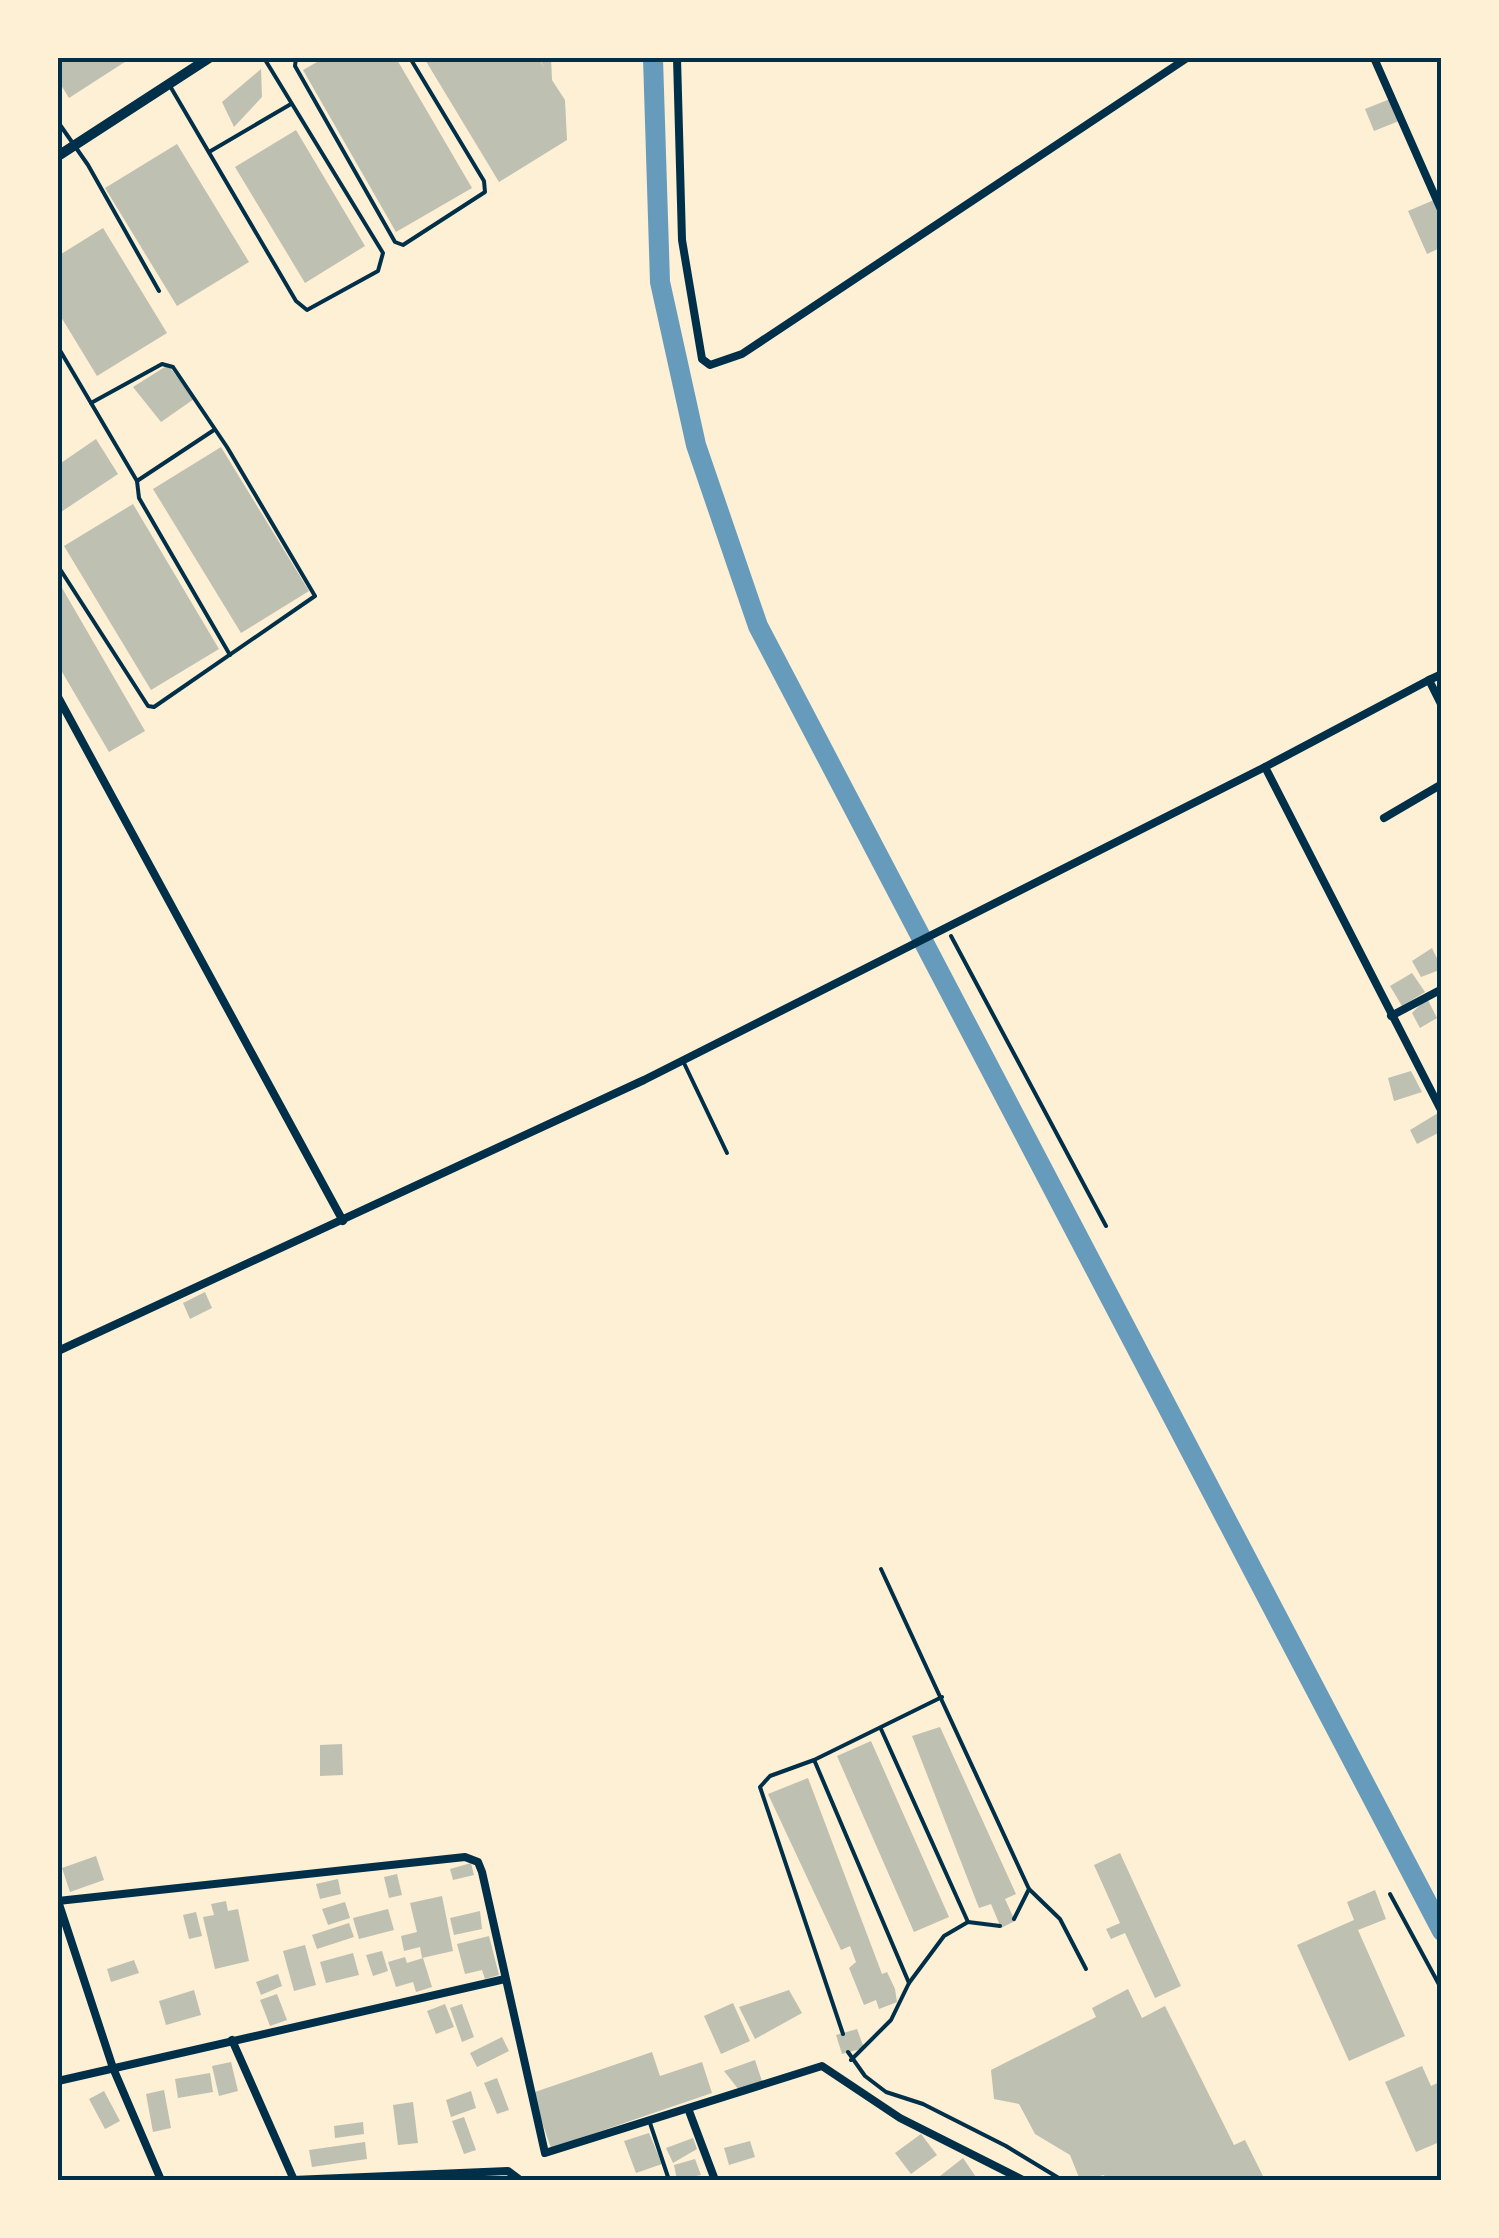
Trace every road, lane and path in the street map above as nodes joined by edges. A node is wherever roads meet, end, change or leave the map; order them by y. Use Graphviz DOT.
graph roads {
  1 [pos="209,58"];
  2 [pos="264,58"];
  3 [pos="296,58"];
  4 [pos="410,58"];
  5 [pos="677,58"];
  6 [pos="1187,58"];
  7 [pos="1374,58"];
  8 [pos="170,86"];
  9 [pos="292,104"];
  10 [pos="58,122"];
  11 [pos="76,144"];
  12 [pos="208,152"];
  13 [pos="58,156"];
  14 [pos="1442,212"];
  15 [pos="159,290"];
  16 [pos="58,348"];
  17 [pos="91,403"];
  18 [pos="214,430"];
  19 [pos="137,481"];
  20 [pos="58,566"];
  21 [pos="230,655"];
  22 [pos="1442,674"];
  23 [pos="1429,680"];
  24 [pos="58,697"];
  25 [pos="1442,706"];
  26 [pos="1265,767"];
  27 [pos="1442,784"];
  28 [pos="1384,818"];
  29 [pos="944,929"];
  30 [pos="1442,988"];
  31 [pos="1391,1016"];
  32 [pos="683,1061"];
  33 [pos="1442,1112"];
  34 [pos="728,1153"];
  35 [pos="342,1221"];
  36 [pos="1106,1226"];
  37 [pos="58,1351"];
  38 [pos="882,1569"];
  39 [pos="942,1697"];
  40 [pos="880,1729"];
  41 [pos="814,1760"];
  42 [pos="1029,1889"];
  43 [pos="1390,1894"];
  44 [pos="1014,1919"];
  45 [pos="968,1922"];
  46 [pos="1000,1926"];
  47 [pos="1086,1969"];
  48 [pos="506,1979"];
  49 [pos="909,1983"];
  50 [pos="1442,1990"];
  51 [pos="843,2034"];
  52 [pos="232,2040"];
  53 [pos="848,2052"];
  54 [pos="851,2060"];
  55 [pos="113,2068"];
  56 [pos="58,2081"];
  57 [pos="689,2111"];
  58 [pos="649,2121"];
  59 [pos="161,2180"];
  60 [pos="293,2180"];
  61 [pos="520,2180"];
  62 [pos="669,2180"];
  63 [pos="715,2180"];
  64 [pos="1022,2180"];
  65 [pos="1062,2180"];
  1 -- 8 [label="street"];
  2 -- 9 [label="lane"];
  3 -- 4 [label="lane"];
  5 -- 6 [label="street"];
  7 -- 14 [label="street"];
  8 -- 11 [label="street"];
  8 -- 12 [label="lane"];
  9 -- 12 [label="lane"];
  9 -- 12 [label="lane"];
  10 -- 11 [label="lane"];
  11 -- 13 [label="street"];
  11 -- 15 [label="lane"];
  16 -- 17 [label="lane"];
  17 -- 18 [label="lane"];
  17 -- 19 [label="lane"];
  18 -- 19 [label="lane"];
  18 -- 21 [label="lane"];
  19 -- 21 [label="lane"];
  20 -- 21 [label="lane"];
  22 -- 23 [label="street"];
  23 -- 25 [label="street"];
  23 -- 26 [label="street"];
  24 -- 35 [label="street"];
  26 -- 29 [label="street"];
  26 -- 31 [label="street"];
  27 -- 28 [label="street"];
  29 -- 32 [label="street"];
  29 -- 36 [label="path"];
  30 -- 31 [label="street"];
  31 -- 33 [label="street"];
  32 -- 34 [label="lane"];
  32 -- 35 [label="street"];
  35 -- 37 [label="street"];
  38 -- 39 [label="lane"];
  39 -- 40 [label="lane"];
  39 -- 42 [label="lane"];
  40 -- 41 [label="lane"];
  40 -- 45 [label="lane"];
  41 -- 49 [label="lane"];
  41 -- 51 [label="lane"];
  42 -- 44 [label="lane"];
  42 -- 47 [label="lane"];
  43 -- 50 [label="lane"];
  45 -- 46 [label="lane"];
  45 -- 49 [label="lane"];
  48 -- 52 [label="street"];
  48 -- 55 [label="street"];
  48 -- 58 [label="street"];
  49 -- 54 [label="lane"];
  52 -- 55 [label="street"];
  52 -- 60 [label="street"];
  53 -- 54 [label="lane"];
  54 -- 65 [label="lane"];
  55 -- 56 [label="street"];
  55 -- 59 [label="street"];
  57 -- 58 [label="street"];
  57 -- 63 [label="street"];
  57 -- 64 [label="street"];
  58 -- 62 [label="lane"];
  60 -- 61 [label="street"];
}
